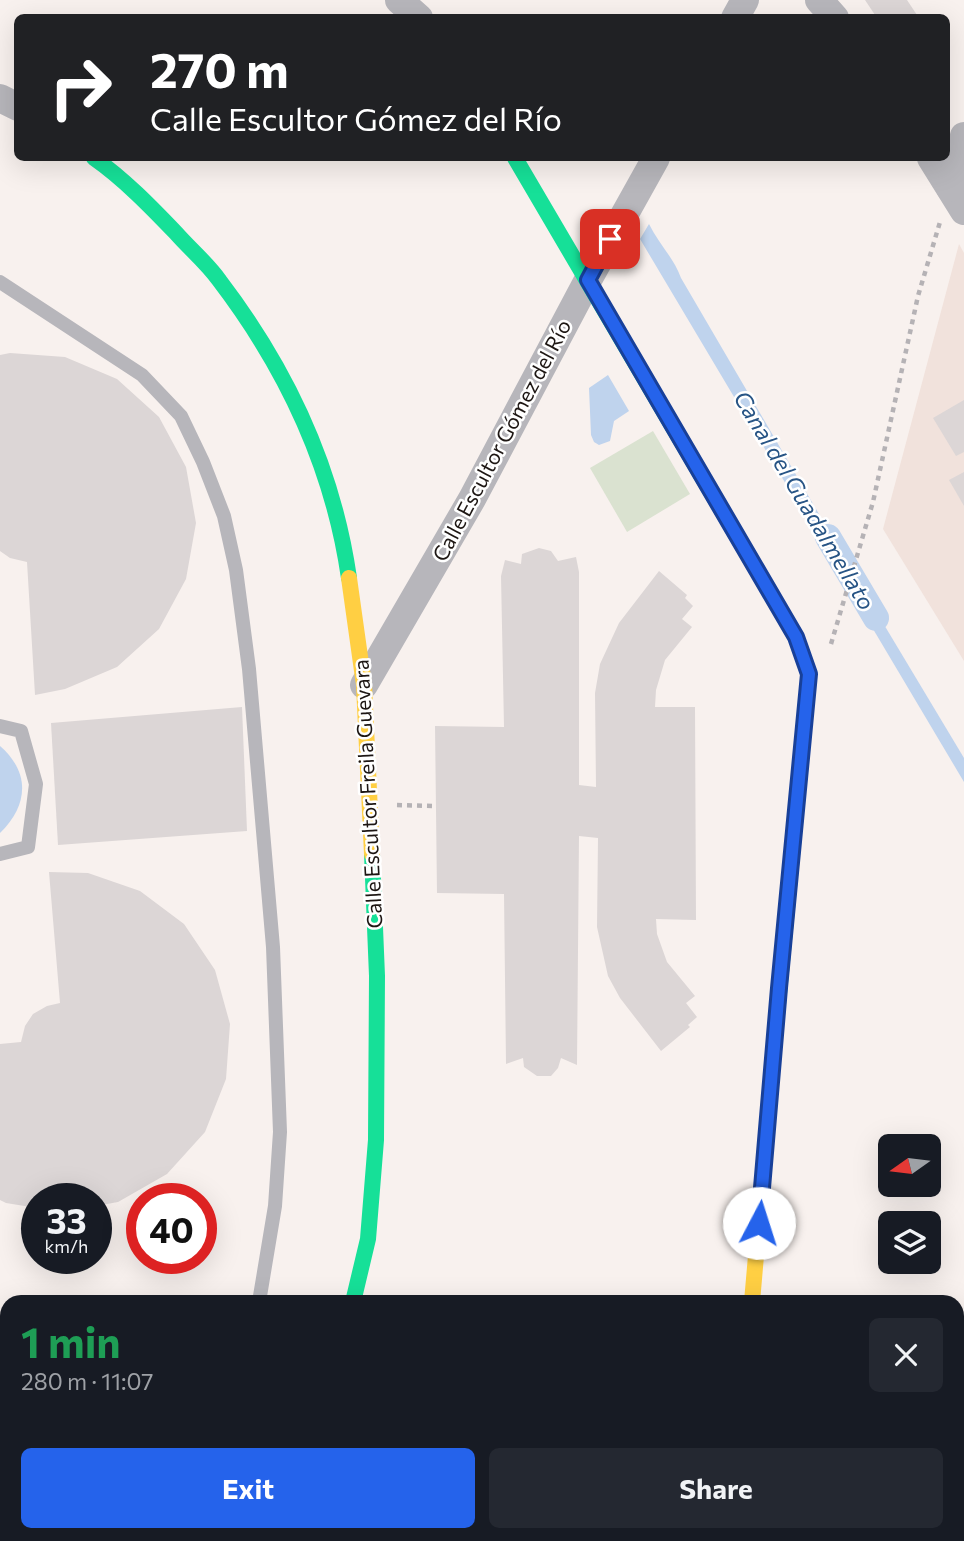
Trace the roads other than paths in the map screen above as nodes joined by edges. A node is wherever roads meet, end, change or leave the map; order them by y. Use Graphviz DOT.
graph roads {
  1 [pos="400,0"];
  2 [pos="819,0"];
  3 [pos="415,14"];
  4 [pos="831,14"];
  5 [pos="964,136"];
  6 [pos="98,161"];
  7 [pos="517,161"];
  8 [pos="654,161"];
  9 [pos="933,161"];
  10 [pos="957,200"];
  11 [pos="588,280"];
  12 [pos="0,282"];
  13 [pos="364,685"];
  14 [pos="0,726"];
  15 [pos="0,854"];
  16 [pos="260,1295"];
  17 [pos="355,1295"];
  18 [pos="753,1295"];
  1 -- 3 [label="street"];
  2 -- 4 [label="street"];
  5 -- 10 [label="street"];
  6 -- 13 [label="street, Calle Escultor Freila Guevara"];
  7 -- 11 [label="street"];
  8 -- 11 [label="street, Calle Escultor Gómez del Río"];
  9 -- 10 [label="street"];
  11 -- 13 [label="street, Calle Escultor Gómez del Río"];
  11 -- 18 [label="street"];
  12 -- 16 [label="lane"];
  13 -- 17 [label="street, Calle Escultor Freila Guevara"];
  14 -- 15 [label="lane"];
}
